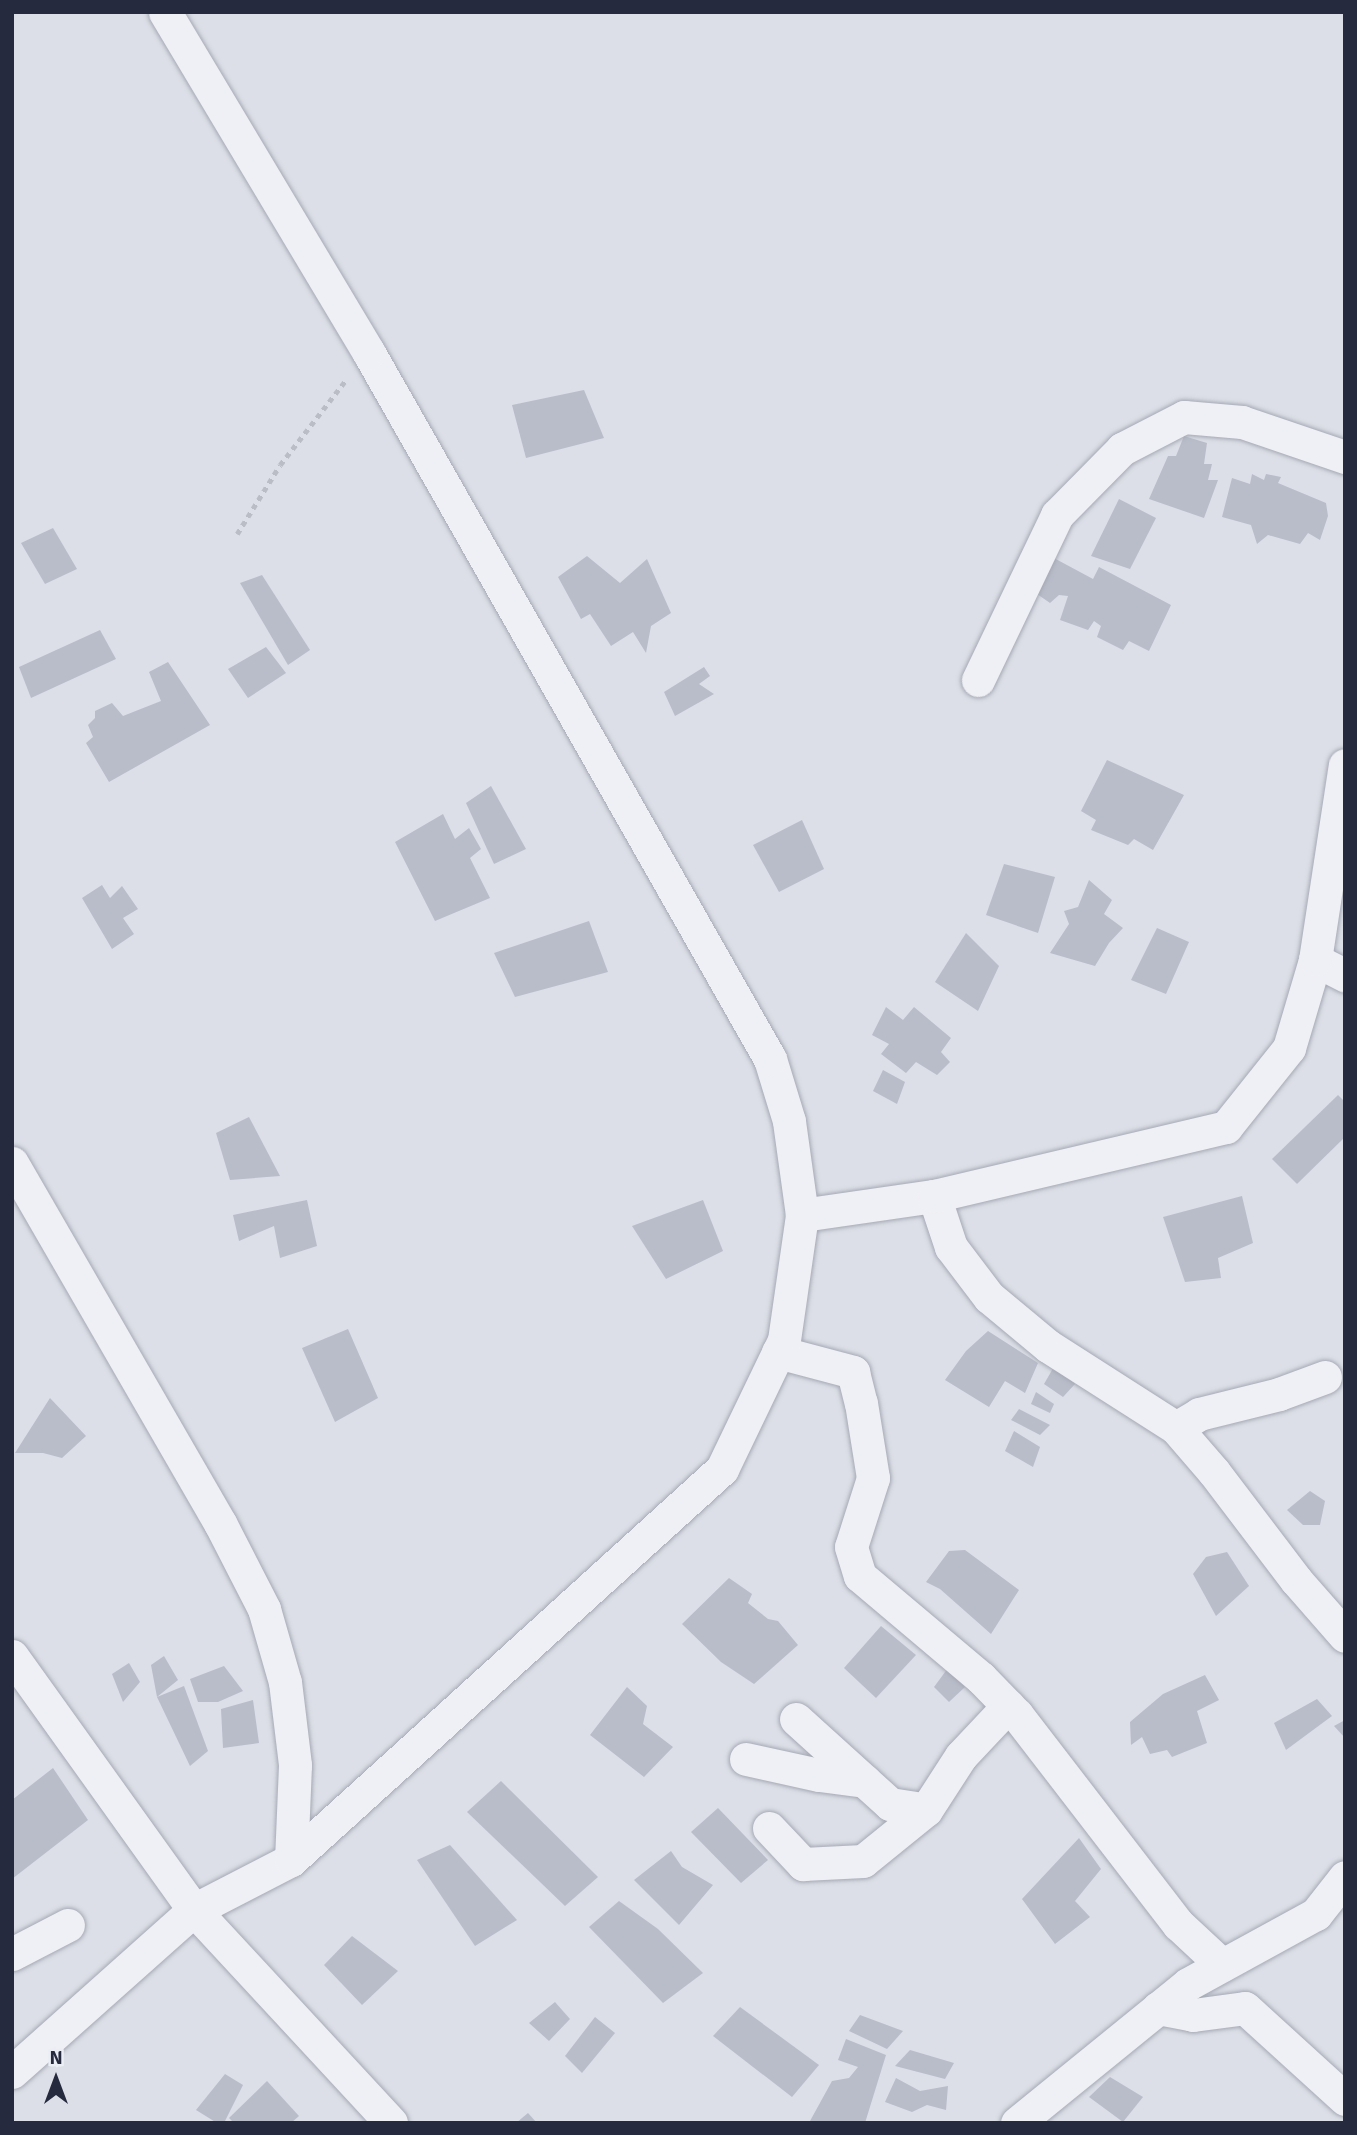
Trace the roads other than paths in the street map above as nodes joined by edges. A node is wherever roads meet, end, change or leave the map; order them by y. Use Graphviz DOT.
graph roads {
  1 [pos="165,12"];
  2 [pos="1345,457"];
  3 [pos="978,680"];
  4 [pos="1345,765"];
  5 [pos="1315,960"];
  6 [pos="1345,975"];
  7 [pos="12,1163"];
  8 [pos="934,1196"];
  9 [pos="802,1215"];
  10 [pos="778,1352"];
  11 [pos="1325,1377"];
  12 [pos="1176,1427"];
  13 [pos="1345,1636"];
  14 [pos="12,1656"];
  15 [pos="1008,1706"];
  16 [pos="796,1719"];
  17 [pos="746,1759"];
  18 [pos="865,1781"];
  19 [pos="926,1810"];
  20 [pos="769,1828"];
  21 [pos="291,1860"];
  22 [pos="1345,1877"];
  23 [pos="194,1910"];
  24 [pos="68,1925"];
  25 [pos="12,1954"];
  26 [pos="1222,1965"];
  27 [pos="1158,2008"];
  28 [pos="12,2072"];
  29 [pos="1345,2099"];
  30 [pos="391,2123"];
  31 [pos="1017,2123"];
  1 -- 9 [label="street"];
  2 -- 3 [label="street"];
  4 -- 5 [label="street"];
  5 -- 6 [label="street"];
  5 -- 8 [label="street"];
  7 -- 21 [label="street"];
  8 -- 9 [label="street"];
  8 -- 12 [label="street"];
  9 -- 10 [label="street"];
  10 -- 15 [label="street"];
  10 -- 21 [label="street"];
  11 -- 12 [label="street"];
  12 -- 13 [label="street"];
  14 -- 23 [label="street"];
  15 -- 19 [label="street"];
  15 -- 26 [label="street"];
  16 -- 18 [label="street"];
  17 -- 18 [label="street"];
  18 -- 19 [label="street"];
  19 -- 20 [label="street"];
  21 -- 23 [label="street"];
  22 -- 26 [label="street"];
  23 -- 28 [label="street"];
  23 -- 30 [label="street"];
  24 -- 25 [label="street"];
  26 -- 27 [label="street"];
  27 -- 29 [label="street"];
  27 -- 31 [label="street"];
}
